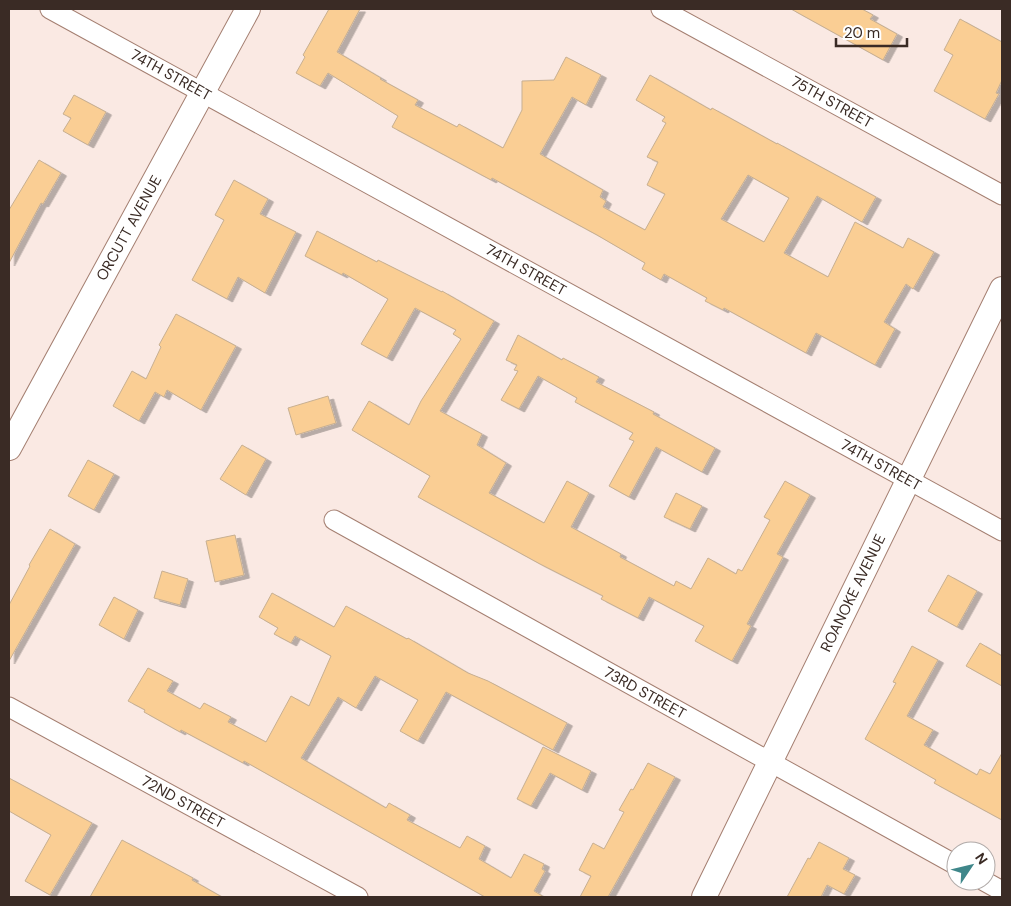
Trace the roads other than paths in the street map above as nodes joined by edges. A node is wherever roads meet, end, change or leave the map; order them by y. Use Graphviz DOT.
graph roads {
  1 [pos="50,9"];
  2 [pos="248,9"];
  3 [pos="661,9"];
  4 [pos="203,92"];
  5 [pos="1002,195"];
  6 [pos="1002,290"];
  7 [pos="12,433"];
  8 [pos="908,480"];
  9 [pos="334,520"];
  10 [pos="1002,531"];
  11 [pos="9,707"];
  12 [pos="770,762"];
  13 [pos="946,859"];
  14 [pos="358,897"];
  15 [pos="704,897"];
  1 -- 4 [label="street, 74TH STREET"];
  2 -- 4 [label="street, ORCUTT AVENUE"];
  3 -- 5 [label="street, 75TH STREET"];
  4 -- 7 [label="street, ORCUTT AVENUE"];
  4 -- 8 [label="street, 74TH STREET"];
  6 -- 8 [label="street, ROANOKE AVENUE"];
  8 -- 10 [label="street, 74TH STREET"];
  8 -- 12 [label="street, ROANOKE AVENUE"];
  9 -- 12 [label="street, 73RD STREET"];
  11 -- 14 [label="street, 72ND STREET"];
  12 -- 13 [label="street, 73RD STREET"];
  12 -- 15 [label="street, ROANOKE AVENUE"];
}
